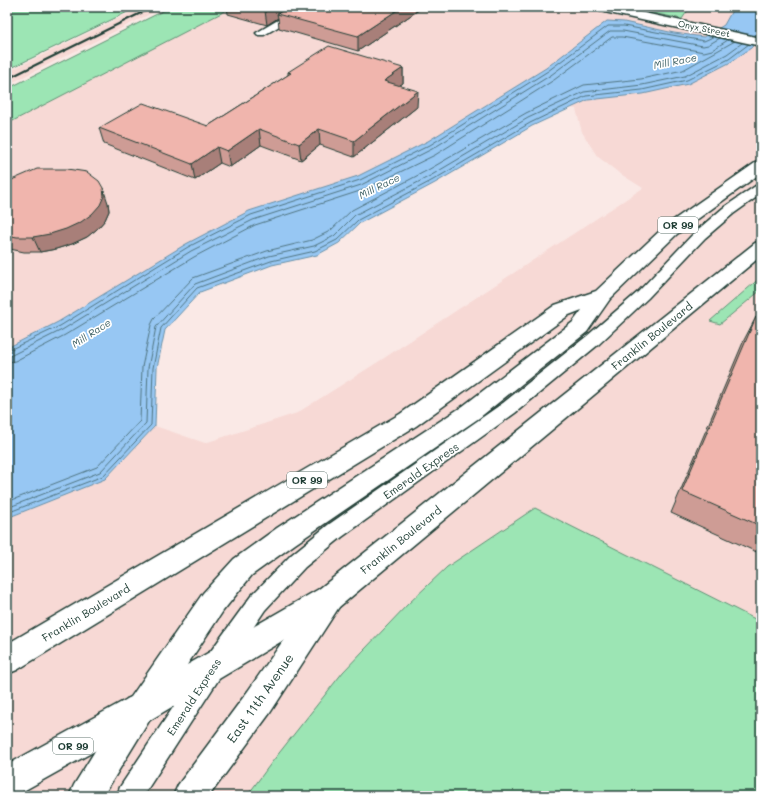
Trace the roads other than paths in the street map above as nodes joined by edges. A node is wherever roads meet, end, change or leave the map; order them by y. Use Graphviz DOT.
graph roads {
  1 [pos="307,7"];
  2 [pos="600,7"];
  3 [pos="261,33"];
  4 [pos="761,42"];
  5 [pos="761,166"];
  6 [pos="761,188"];
  7 [pos="761,247"];
  8 [pos="603,295"];
  9 [pos="329,598"];
  10 [pos="7,660"];
  11 [pos="216,663"];
  12 [pos="139,709"];
  13 [pos="7,783"];
  14 [pos="85,796"];
  15 [pos="129,796"];
  16 [pos="189,796"];
  1 -- 3 [label="lane"];
  2 -- 4 [label="main road, Onyx Street"];
  5 -- 8 [label="main road, Franklin Boulevard / OR 99"];
  6 -- 11 [label="lane, Emerald Express"];
  7 -- 9 [label="main road, Franklin Boulevard / OR 99"];
  8 -- 10 [label="main road, Franklin Boulevard / OR 99"];
  8 -- 12 [label="main road"];
  9 -- 11 [label="main road, Franklin Boulevard / OR 99"];
  9 -- 16 [label="main road, East 11th Avenue"];
  11 -- 12 [label="main road, Franklin Boulevard / OR 99"];
  11 -- 15 [label="lane, Emerald Express"];
  12 -- 13 [label="main road, Franklin Boulevard / OR 99"];
  12 -- 14 [label="main road"];
}
